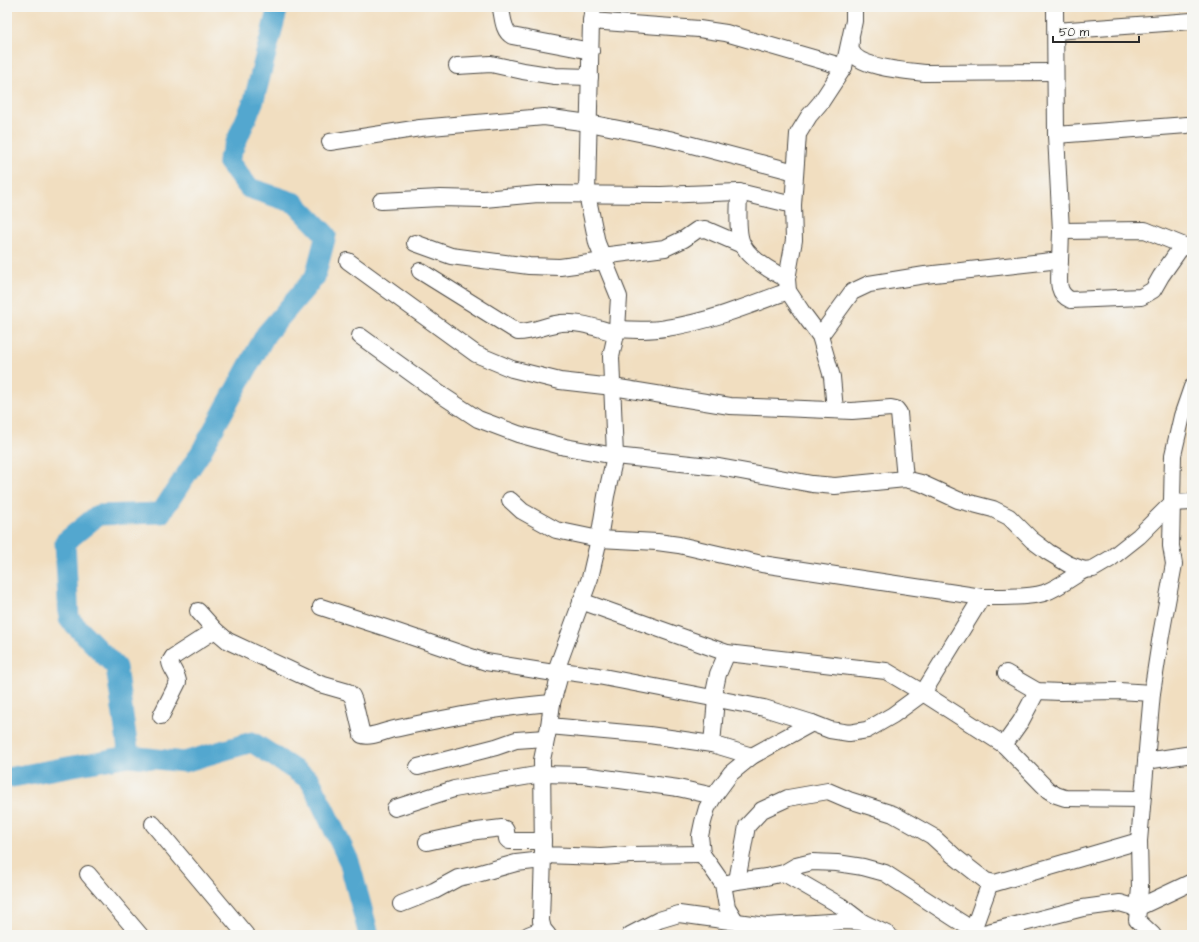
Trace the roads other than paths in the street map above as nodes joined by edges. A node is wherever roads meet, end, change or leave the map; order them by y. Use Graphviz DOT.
graph roads {
  1 [pos="854,7"];
  2 [pos="1055,7"];
  3 [pos="501,9"];
  4 [pos="592,14"];
  5 [pos="1192,21"];
  6 [pos="1056,31"];
  7 [pos="851,35"];
  8 [pos="590,51"];
  9 [pos="457,66"];
  10 [pos="844,67"];
  11 [pos="1055,72"];
  12 [pos="590,78"];
  13 [pos="589,123"];
  14 [pos="1187,125"];
  15 [pos="1056,135"];
  16 [pos="330,142"];
  17 [pos="795,172"];
  18 [pos="739,192"];
  19 [pos="587,194"];
  20 [pos="381,201"];
  21 [pos="793,205"];
  22 [pos="1061,231"];
  23 [pos="415,243"];
  24 [pos="742,245"];
  25 [pos="1187,248"];
  26 [pos="603,259"];
  27 [pos="1060,260"];
  28 [pos="348,261"];
  29 [pos="420,271"];
  30 [pos="787,285"];
  31 [pos="617,331"];
  32 [pos="360,336"];
  33 [pos="820,336"];
  34 [pos="612,387"];
  35 [pos="1192,388"];
  36 [pos="835,410"];
  37 [pos="615,456"];
  38 [pos="905,479"];
  39 [pos="510,500"];
  40 [pos="1192,502"];
  41 [pos="1172,503"];
  42 [pos="599,539"];
  43 [pos="1084,570"];
  44 [pos="982,597"];
  45 [pos="581,601"];
  46 [pos="321,608"];
  47 [pos="198,611"];
  48 [pos="215,630"];
  49 [pos="727,653"];
  50 [pos="560,673"];
  51 [pos="1006,673"];
  52 [pos="1037,691"];
  53 [pos="923,693"];
  54 [pos="1152,693"];
  55 [pos="714,698"];
  56 [pos="552,703"];
  57 [pos="161,716"];
  58 [pos="812,723"];
  59 [pos="548,732"];
  60 [pos="712,744"];
  61 [pos="1004,745"];
  62 [pos="1192,754"];
  63 [pos="752,756"];
  64 [pos="1146,761"];
  65 [pos="418,767"];
  66 [pos="542,774"];
  67 [pos="714,796"];
  68 [pos="1142,799"];
  69 [pos="395,808"];
  70 [pos="153,824"];
  71 [pos="1139,841"];
  72 [pos="427,842"];
  73 [pos="543,852"];
  74 [pos="702,854"];
  75 [pos="784,873"];
  76 [pos="88,874"];
  77 [pos="730,882"];
  78 [pos="1192,882"];
  79 [pos="990,883"];
  80 [pos="401,904"];
  81 [pos="1137,908"];
  82 [pos="736,922"];
  83 [pos="862,922"];
  84 [pos="765,930"];
  85 [pos="539,933"];
  86 [pos="975,933"];
  87 [pos="140,935"];
  88 [pos="246,935"];
  89 [pos="630,935"];
  90 [pos="889,935"];
  91 [pos="1153,935"];
  1 -- 7 [label="street"];
  2 -- 6 [label="street"];
  3 -- 8 [label="street"];
  4 -- 8 [label="street"];
  4 -- 10 [label="street"];
  5 -- 6 [label="street"];
  6 -- 11 [label="street"];
  7 -- 10 [label="street"];
  7 -- 11 [label="street"];
  8 -- 12 [label="street"];
  9 -- 12 [label="street"];
  10 -- 17 [label="street"];
  11 -- 15 [label="street"];
  12 -- 13 [label="street"];
  13 -- 16 [label="street"];
  13 -- 17 [label="street"];
  13 -- 19 [label="street"];
  14 -- 15 [label="street"];
  15 -- 22 [label="street"];
  17 -- 21 [label="street"];
  18 -- 19 [label="street"];
  18 -- 21 [label="street"];
  18 -- 24 [label="street"];
  19 -- 20 [label="street"];
  19 -- 26 [label="street"];
  21 -- 30 [label="street"];
  22 -- 25 [label="street"];
  22 -- 27 [label="street"];
  23 -- 26 [label="street"];
  24 -- 26 [label="street"];
  24 -- 30 [label="street"];
  25 -- 27 [label="street"];
  26 -- 31 [label="street"];
  27 -- 33 [label="street"];
  28 -- 34 [label="street"];
  29 -- 31 [label="street"];
  30 -- 31 [label="street"];
  30 -- 33 [label="street"];
  31 -- 34 [label="street"];
  32 -- 37 [label="street"];
  33 -- 36 [label="street"];
  34 -- 36 [label="street"];
  34 -- 37 [label="street"];
  35 -- 41 [label="street"];
  36 -- 38 [label="street"];
  37 -- 38 [label="street"];
  37 -- 42 [label="street"];
  38 -- 43 [label="street"];
  39 -- 42 [label="street"];
  40 -- 41 [label="street"];
  41 -- 43 [label="street"];
  41 -- 54 [label="street"];
  42 -- 44 [label="street"];
  42 -- 45 [label="street"];
  43 -- 44 [label="street"];
  44 -- 53 [label="street"];
  45 -- 49 [label="street"];
  45 -- 50 [label="street"];
  46 -- 50 [label="street"];
  47 -- 48 [label="street"];
  48 -- 56 [label="street"];
  48 -- 57 [label="street"];
  49 -- 53 [label="street"];
  49 -- 55 [label="street"];
  50 -- 55 [label="street"];
  50 -- 56 [label="street"];
  51 -- 52 [label="street"];
  52 -- 54 [label="street"];
  52 -- 61 [label="street"];
  53 -- 58 [label="street"];
  53 -- 61 [label="street"];
  54 -- 64 [label="street"];
  55 -- 58 [label="street"];
  55 -- 60 [label="street"];
  56 -- 59 [label="street"];
  58 -- 63 [label="street"];
  59 -- 60 [label="street"];
  59 -- 65 [label="street"];
  59 -- 66 [label="street"];
  60 -- 63 [label="street"];
  61 -- 68 [label="street"];
  62 -- 64 [label="street"];
  63 -- 67 [label="street"];
  64 -- 68 [label="street"];
  66 -- 67 [label="street"];
  66 -- 69 [label="street"];
  66 -- 73 [label="street"];
  67 -- 74 [label="street"];
  68 -- 71 [label="street"];
  70 -- 88 [label="street"];
  71 -- 79 [label="street"];
  71 -- 81 [label="street"];
  72 -- 73 [label="street"];
  73 -- 74 [label="street"];
  73 -- 80 [label="street"];
  73 -- 85 [label="street"];
  74 -- 77 [label="street"];
  75 -- 77 [label="street"];
  75 -- 83 [label="street"];
  75 -- 86 [label="street"];
  76 -- 87 [label="street"];
  77 -- 79 [label="street"];
  77 -- 82 [label="street"];
  78 -- 81 [label="street"];
  79 -- 86 [label="street"];
  81 -- 86 [label="street"];
  81 -- 91 [label="street"];
  82 -- 84 [label="street"];
  82 -- 89 [label="street"];
  83 -- 84 [label="street"];
  83 -- 90 [label="street"];
}
